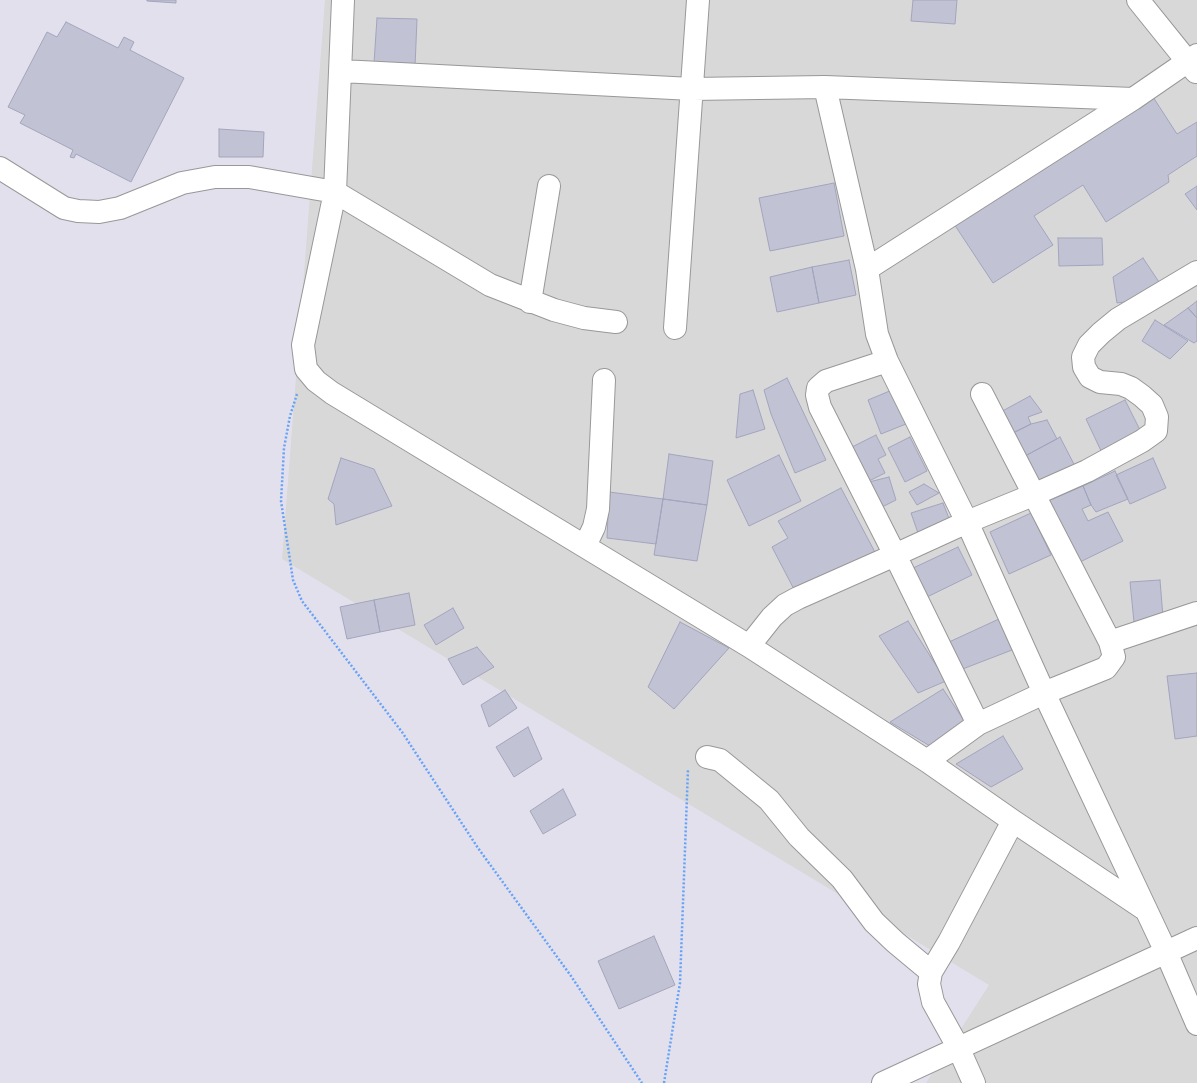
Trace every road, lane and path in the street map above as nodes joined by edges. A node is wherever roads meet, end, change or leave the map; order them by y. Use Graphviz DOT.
graph roads {
  1 [pos="343,0"];
  2 [pos="698,0"];
  3 [pos="1138,0"];
  4 [pos="1194,63"];
  5 [pos="341,71"];
  6 [pos="825,87"];
  7 [pos="692,88"];
  8 [pos="1133,99"];
  9 [pos="0,168"];
  10 [pos="549,186"];
  11 [pos="335,192"];
  12 [pos="867,269"];
  13 [pos="1197,272"];
  14 [pos="530,302"];
  15 [pos="616,322"];
  16 [pos="675,328"];
  17 [pos="887,361"];
  18 [pos="306,369"];
  19 [pos="604,380"];
  20 [pos="982,394"];
  21 [pos="1033,495"];
  22 [pos="967,522"];
  23 [pos="585,546"];
  24 [pos="895,555"];
  25 [pos="1197,613"];
  26 [pos="1110,642"];
  27 [pos="749,646"];
  28 [pos="1044,694"];
  29 [pos="978,724"];
  30 [pos="707,757"];
  31 [pos="927,761"];
  32 [pos="1013,821"];
  33 [pos="1146,910"];
  34 [pos="1197,938"];
  35 [pos="1166,952"];
  36 [pos="931,972"];
  37 [pos="1197,1024"];
  38 [pos="958,1048"];
  39 [pos="642,1083"];
  40 [pos="664,1083"];
  41 [pos="883,1083"];
  42 [pos="974,1083"];
  1 -- 5 [label="street"];
  2 -- 7 [label="street"];
  3 -- 4 [label="street"];
  4 -- 8 [label="street"];
  5 -- 7 [label="street"];
  5 -- 11 [label="street"];
  6 -- 7 [label="street"];
  6 -- 8 [label="street"];
  6 -- 12 [label="street"];
  7 -- 16 [label="street"];
  8 -- 12 [label="street"];
  9 -- 11 [label="street"];
  10 -- 14 [label="street"];
  11 -- 14 [label="street"];
  11 -- 18 [label="street"];
  12 -- 17 [label="street"];
  13 -- 21 [label="street"];
  14 -- 15 [label="street"];
  17 -- 22 [label="street"];
  17 -- 24 [label="street"];
  18 -- 23 [label="street"];
  18 -- 39 [label="path"];
  19 -- 23 [label="street"];
  20 -- 21 [label="street"];
  21 -- 22 [label="street"];
  21 -- 26 [label="street"];
  22 -- 24 [label="street"];
  22 -- 28 [label="street"];
  23 -- 27 [label="street"];
  24 -- 27 [label="street"];
  24 -- 29 [label="street"];
  25 -- 26 [label="street"];
  26 -- 28 [label="street"];
  27 -- 31 [label="street"];
  28 -- 29 [label="street"];
  28 -- 33 [label="street"];
  29 -- 31 [label="street"];
  30 -- 36 [label="street"];
  30 -- 40 [label="path"];
  31 -- 32 [label="street"];
  32 -- 33 [label="street"];
  32 -- 36 [label="street"];
  33 -- 35 [label="street"];
  34 -- 35 [label="street"];
  35 -- 37 [label="street"];
  35 -- 38 [label="street"];
  36 -- 38 [label="street"];
  38 -- 41 [label="street"];
  38 -- 42 [label="street"];
}
